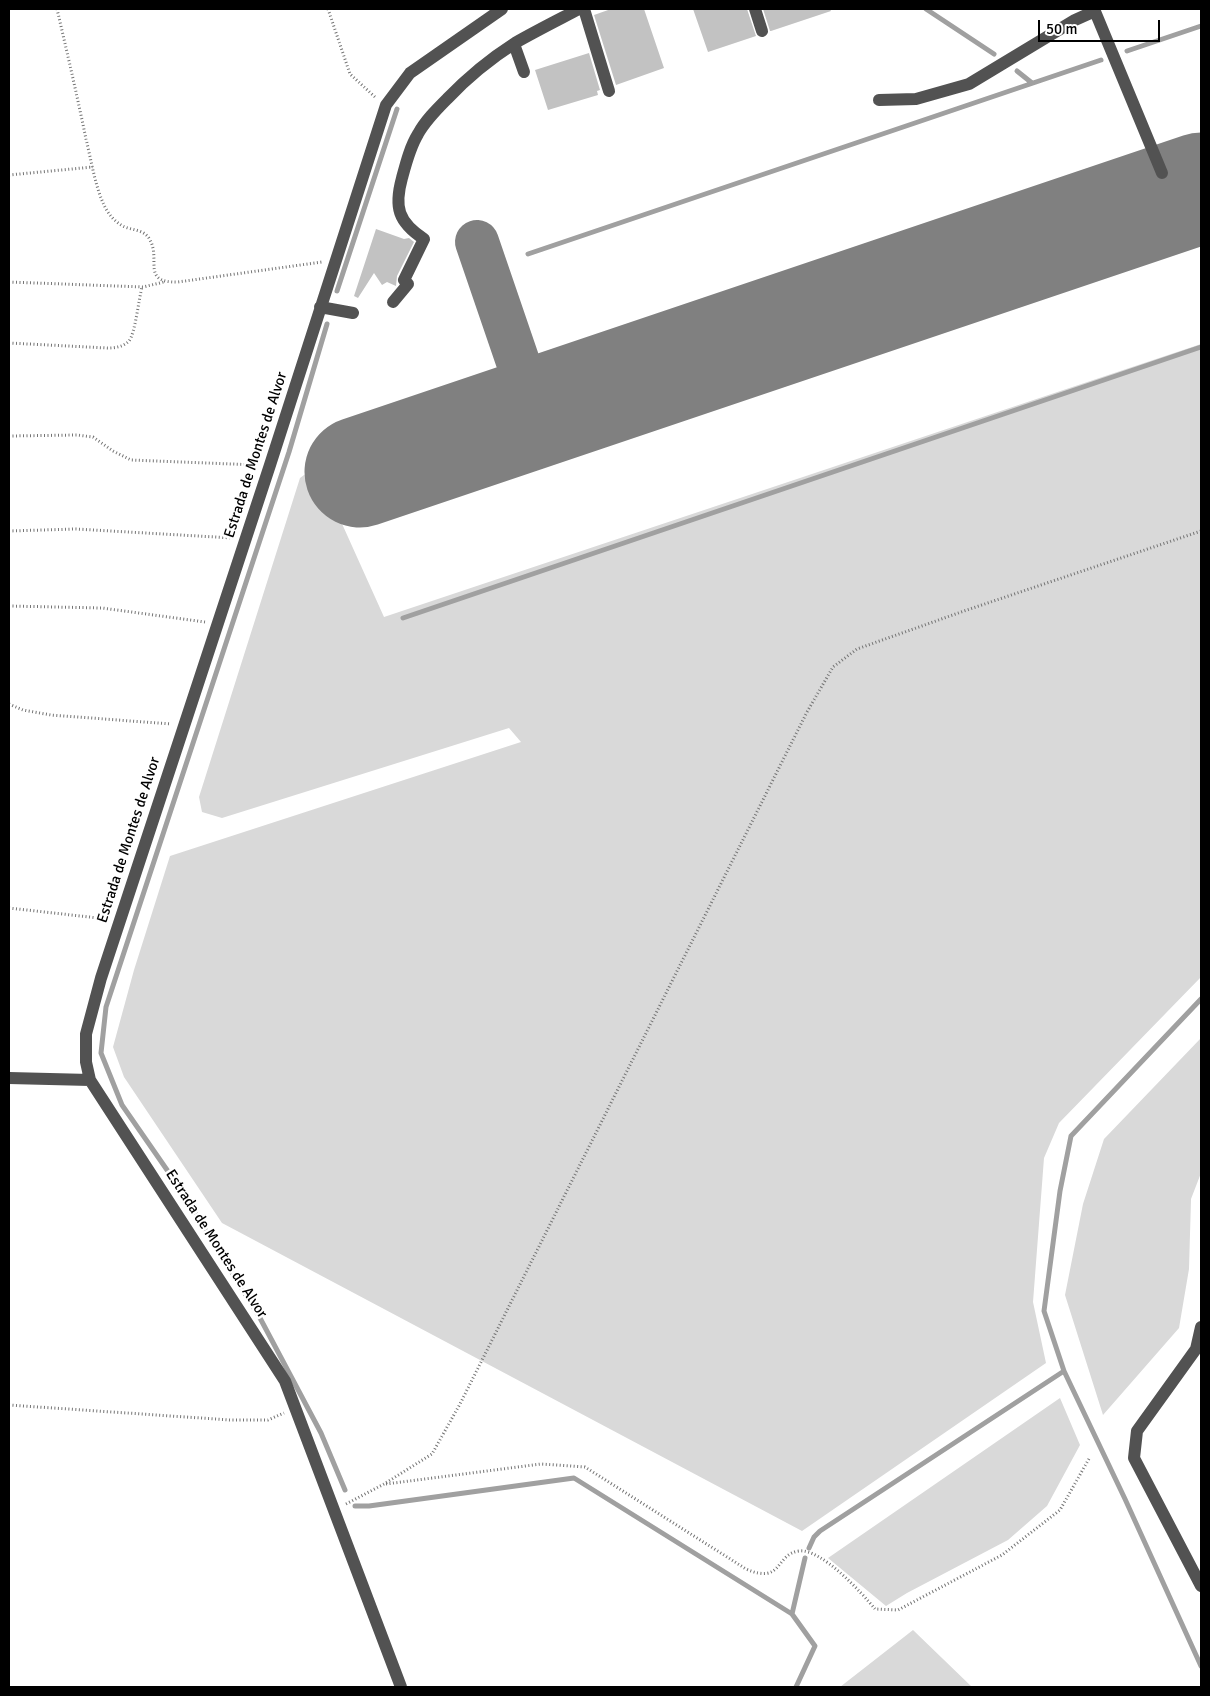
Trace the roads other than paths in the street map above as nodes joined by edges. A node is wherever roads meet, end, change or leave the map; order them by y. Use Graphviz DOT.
graph roads {
  1 [pos="502,9"];
  2 [pos="579,9"];
  3 [pos="584,9"];
  4 [pos="755,9"];
  5 [pos="1095,10"];
  6 [pos="762,32"];
  7 [pos="514,44"];
  8 [pos="524,72"];
  9 [pos="609,91"];
  10 [pos="879,100"];
  11 [pos="1162,173"];
  12 [pos="394,302"];
  13 [pos="320,306"];
  14 [pos="353,313"];
  15 [pos="9,1078"];
  16 [pos="90,1080"];
  17 [pos="1201,1327"];
  18 [pos="1201,1586"];
  19 [pos="401,1687"];
  1 -- 13 [label="street, Estrada de Montes de Alvor"];
  2 -- 7 [label="street"];
  3 -- 9 [label="street"];
  4 -- 6 [label="street"];
  5 -- 10 [label="street"];
  5 -- 11 [label="street"];
  7 -- 8 [label="street"];
  7 -- 12 [label="street"];
  13 -- 14 [label="street"];
  13 -- 16 [label="street, Estrada de Montes de Alvor"];
  15 -- 16 [label="street"];
  16 -- 19 [label="street, Estrada de Montes de Alvor"];
  17 -- 18 [label="street"];
}
